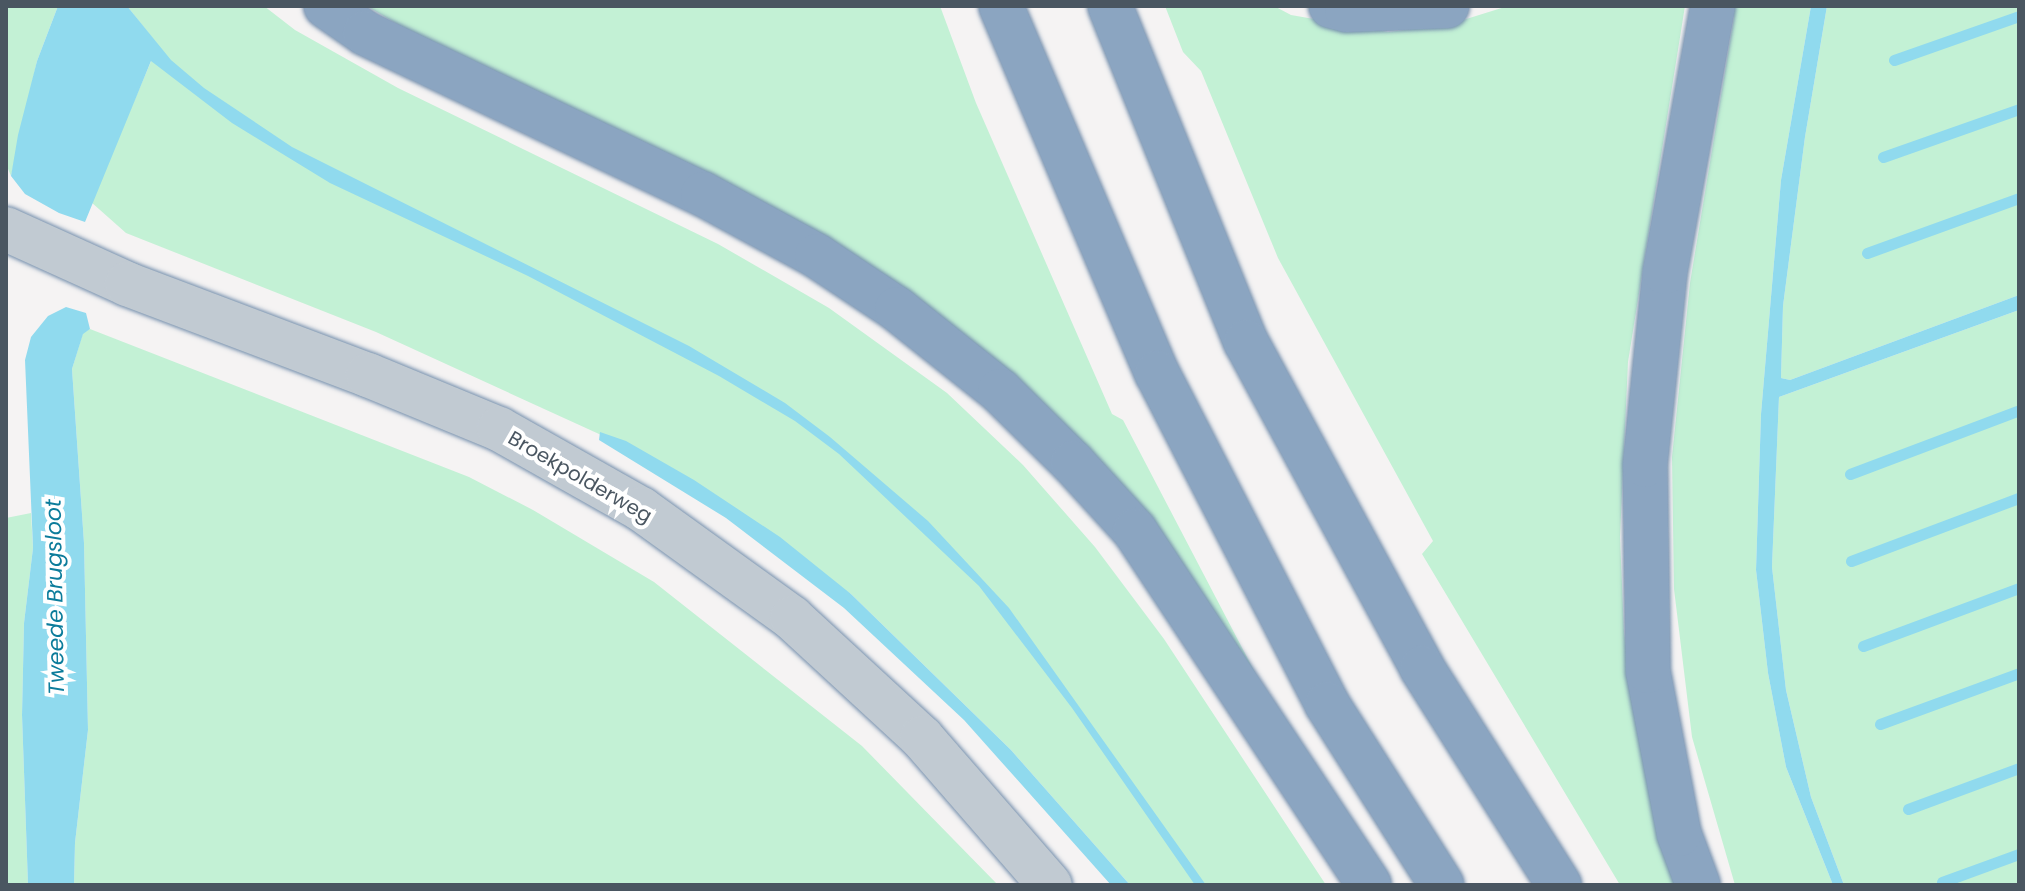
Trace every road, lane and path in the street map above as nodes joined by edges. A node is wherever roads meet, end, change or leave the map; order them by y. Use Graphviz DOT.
graph roads {
  1 [pos="326,6"];
  2 [pos="1001,6"];
  3 [pos="1110,6"];
  4 [pos="1331,6"];
  5 [pos="1447,6"];
  6 [pos="1713,6"];
  7 [pos="6,229"];
  8 [pos="1050,885"];
  9 [pos="1369,885"];
  10 [pos="1442,885"];
  11 [pos="1559,885"];
  12 [pos="1698,885"];
  1 -- 9 [label="highway"];
  2 -- 10 [label="highway"];
  3 -- 11 [label="highway"];
  4 -- 5 [label="highway"];
  6 -- 12 [label="highway"];
  7 -- 8 [label="street, Broekpolderweg"];
}
